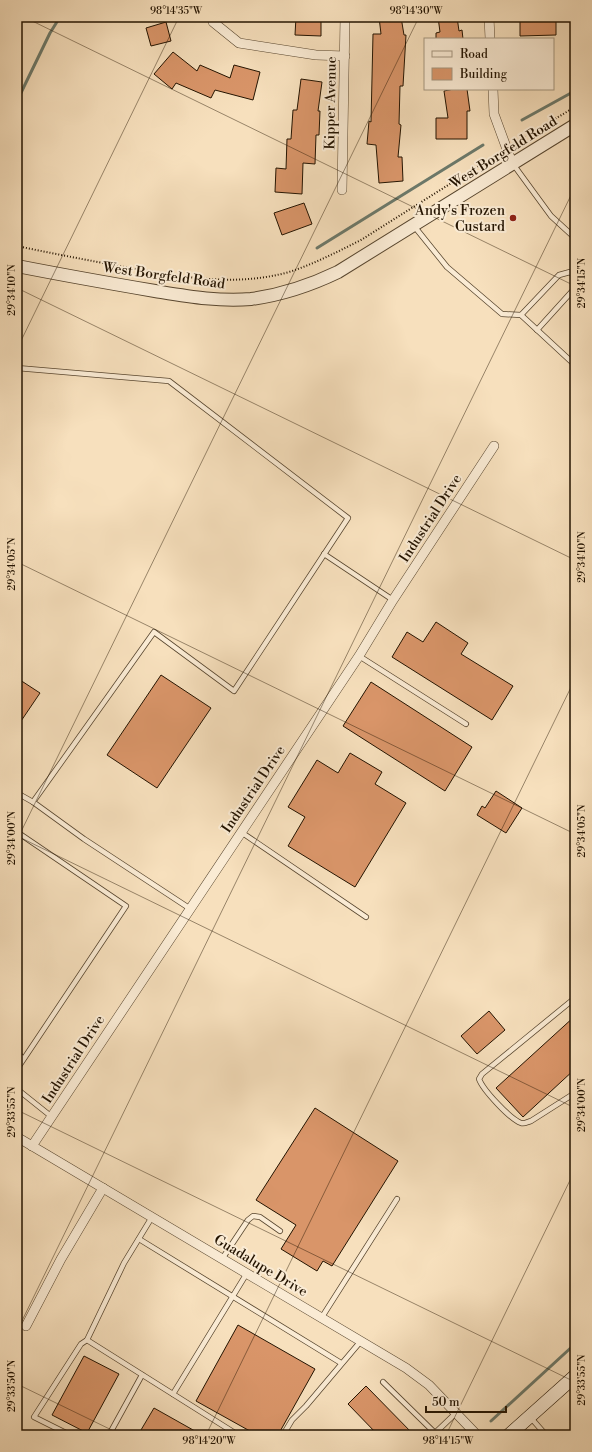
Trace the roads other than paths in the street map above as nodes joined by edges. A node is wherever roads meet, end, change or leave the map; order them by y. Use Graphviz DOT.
graph roads {
  1 [pos="212,17"];
  2 [pos="346,17"];
  3 [pos="489,17"];
  4 [pos="490,38"];
  5 [pos="345,56"];
  6 [pos="493,90"];
  7 [pos="575,125"];
  8 [pos="512,163"];
  9 [pos="342,190"];
  10 [pos="413,225"];
  11 [pos="575,238"];
  12 [pos="17,266"];
  13 [pos="575,276"];
  14 [pos="575,288"];
  15 [pos="521,315"];
  16 [pos="537,330"];
  17 [pos="575,365"];
  18 [pos="17,368"];
  19 [pos="494,446"];
  20 [pos="324,554"];
  21 [pos="393,600"];
  22 [pos="359,656"];
  23 [pos="466,724"];
  24 [pos="17,793"];
  25 [pos="33,802"];
  26 [pos="17,832"];
  27 [pos="241,832"];
  28 [pos="189,908"];
  29 [pos="366,917"];
  30 [pos="575,998"];
  31 [pos="17,1052"];
  32 [pos="22,1059"];
  33 [pos="17,1069"];
  34 [pos="17,1089"];
  35 [pos="575,1093"];
  36 [pos="52,1117"];
  37 [pos="17,1137"];
  38 [pos="32,1146"];
  39 [pos="103,1188"];
  40 [pos="397,1199"];
  41 [pos="152,1217"];
  42 [pos="280,1231"];
  43 [pos="139,1239"];
  44 [pos="222,1259"];
  45 [pos="247,1273"];
  46 [pos="232,1296"];
  47 [pos="322,1317"];
  48 [pos="26,1326"];
  49 [pos="87,1340"];
  50 [pos="361,1341"];
  51 [pos="341,1363"];
  52 [pos="142,1375"];
  53 [pos="575,1376"];
  54 [pos="384,1382"];
  55 [pos="172,1394"];
  56 [pos="456,1413"];
  57 [pos="530,1417"];
  58 [pos="434,1434"];
  59 [pos="70,1435"];
  60 [pos="109,1435"];
  61 [pos="238,1435"];
  62 [pos="283,1435"];
  63 [pos="477,1435"];
  64 [pos="509,1435"];
  65 [pos="546,1435"];
  1 -- 5 [label="street"];
  2 -- 5 [label="street, Kipper Avenue"];
  3 -- 4 [label="street"];
  5 -- 9 [label="street, Kipper Avenue"];
  6 -- 8 [label="street"];
  7 -- 8 [label="street, West Borgfeld Road"];
  8 -- 10 [label="street, West Borgfeld Road"];
  8 -- 11 [label="lane"];
  10 -- 12 [label="street, West Borgfeld Road"];
  10 -- 15 [label="lane"];
  13 -- 15 [label="lane"];
  14 -- 16 [label="lane"];
  15 -- 16 [label="lane"];
  16 -- 17 [label="lane"];
  18 -- 20 [label="lane"];
  19 -- 21 [label="street, Industrial Drive"];
  20 -- 21 [label="lane"];
  20 -- 25 [label="lane"];
  21 -- 22 [label="street, Industrial Drive"];
  22 -- 23 [label="lane"];
  22 -- 27 [label="street, Industrial Drive"];
  24 -- 25 [label="lane"];
  25 -- 28 [label="lane"];
  26 -- 32 [label="lane"];
  27 -- 28 [label="street, Industrial Drive"];
  27 -- 29 [label="lane"];
  28 -- 36 [label="street, Industrial Drive"];
  30 -- 35 [label="lane"];
  31 -- 32 [label="lane"];
  32 -- 33 [label="lane"];
  34 -- 36 [label="lane"];
  36 -- 38 [label="street, Industrial Drive"];
  37 -- 38 [label="street, Guadalupe Drive"];
  38 -- 39 [label="street, Guadalupe Drive"];
  39 -- 41 [label="street, Guadalupe Drive"];
  39 -- 48 [label="street"];
  40 -- 47 [label="lane"];
  41 -- 43 [label="lane"];
  41 -- 44 [label="street, Guadalupe Drive"];
  42 -- 44 [label="lane"];
  43 -- 46 [label="lane"];
  43 -- 49 [label="lane"];
  44 -- 45 [label="street, Guadalupe Drive"];
  45 -- 46 [label="lane"];
  45 -- 47 [label="street, Guadalupe Drive"];
  46 -- 51 [label="lane"];
  46 -- 55 [label="lane"];
  47 -- 50 [label="street, Guadalupe Drive"];
  49 -- 52 [label="lane"];
  49 -- 59 [label="lane"];
  50 -- 51 [label="lane"];
  50 -- 56 [label="street, Guadalupe Drive"];
  51 -- 62 [label="lane"];
  52 -- 55 [label="lane"];
  52 -- 60 [label="lane"];
  53 -- 57 [label="main road"];
  54 -- 58 [label="lane"];
  55 -- 61 [label="lane"];
  56 -- 58 [label="lane"];
  56 -- 63 [label="street, Guadalupe Drive"];
  57 -- 64 [label="main road"];
  57 -- 65 [label="lane"];
}
